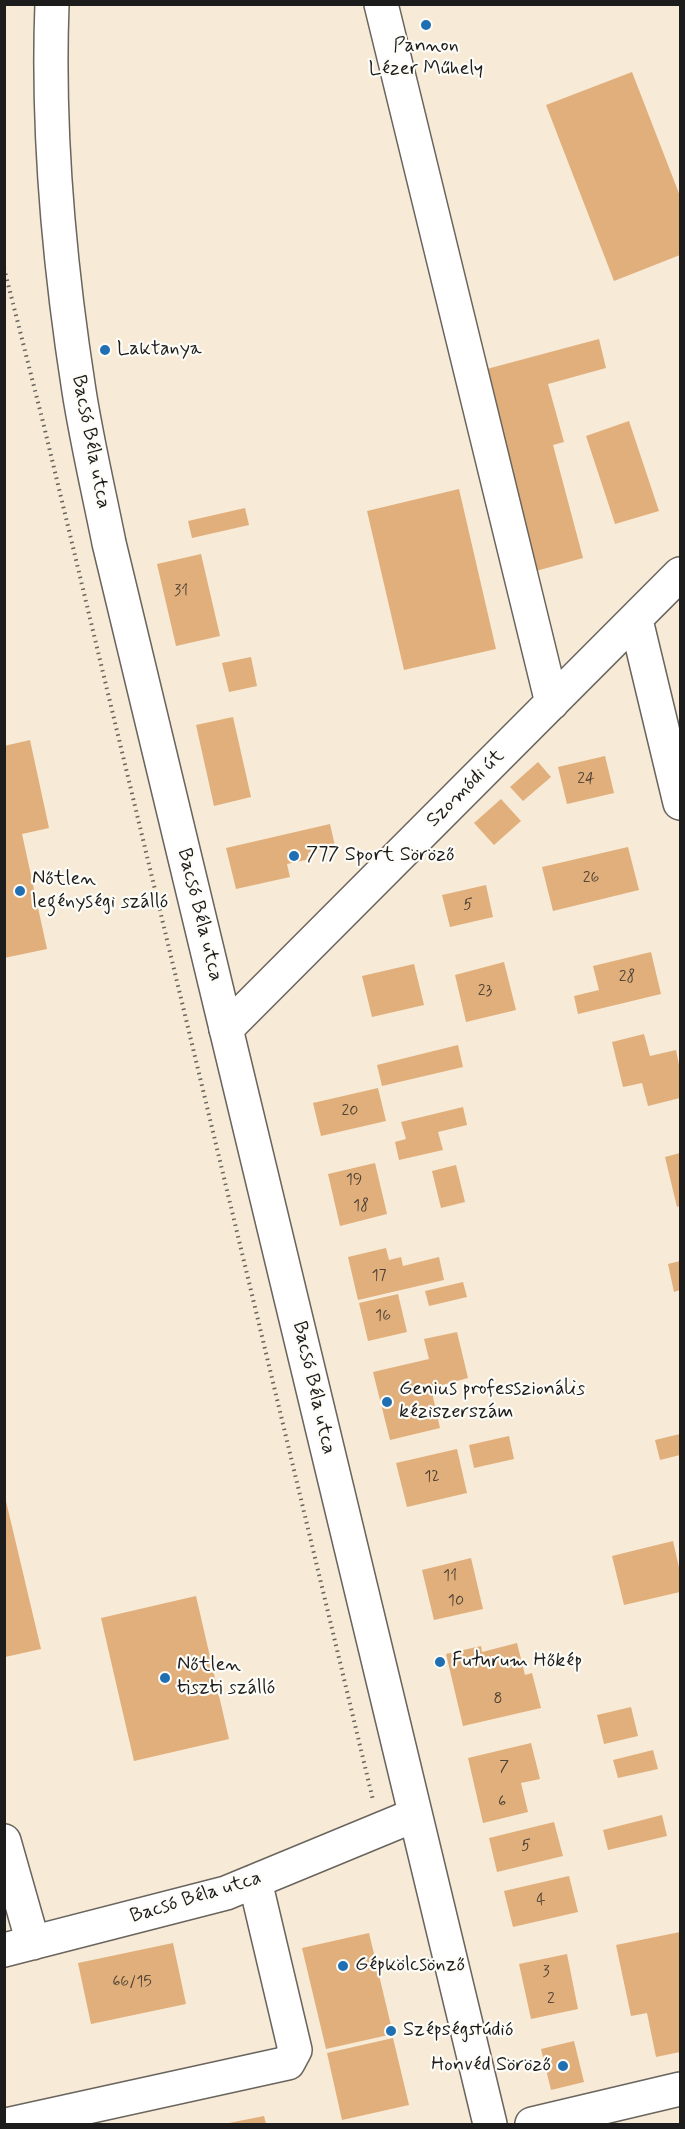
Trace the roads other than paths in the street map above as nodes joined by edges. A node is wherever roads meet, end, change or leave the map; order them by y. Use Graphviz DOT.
graph roads {
  1 [pos="52,4"];
  2 [pos="381,4"];
  3 [pos="681,574"];
  4 [pos="636,620"];
  5 [pos="552,703"];
  6 [pos="681,803"];
  7 [pos="226,1029"];
  8 [pos="415,1815"];
  9 [pos="4,1841"];
  10 [pos="255,1881"];
  11 [pos="19,1946"];
  12 [pos="681,2089"];
  13 [pos="10,2124"];
  14 [pos="490,2124"];
  15 [pos="532,2124"];
  1 -- 7 [label="main road, Bacsó Béla utca"];
  2 -- 5 [label="main road"];
  3 -- 4 [label="main road, Szomódi út"];
  4 -- 5 [label="main road, Szomódi út"];
  4 -- 6 [label="main road"];
  5 -- 7 [label="main road, Szomódi út"];
  7 -- 8 [label="main road, Bacsó Béla utca"];
  8 -- 10 [label="main road, Bacsó Béla utca"];
  8 -- 14 [label="main road, Bacsó Béla utca"];
  9 -- 11 [label="main road"];
  10 -- 11 [label="main road, Bacsó Béla utca"];
  10 -- 13 [label="main road"];
  12 -- 15 [label="main road"];
}
